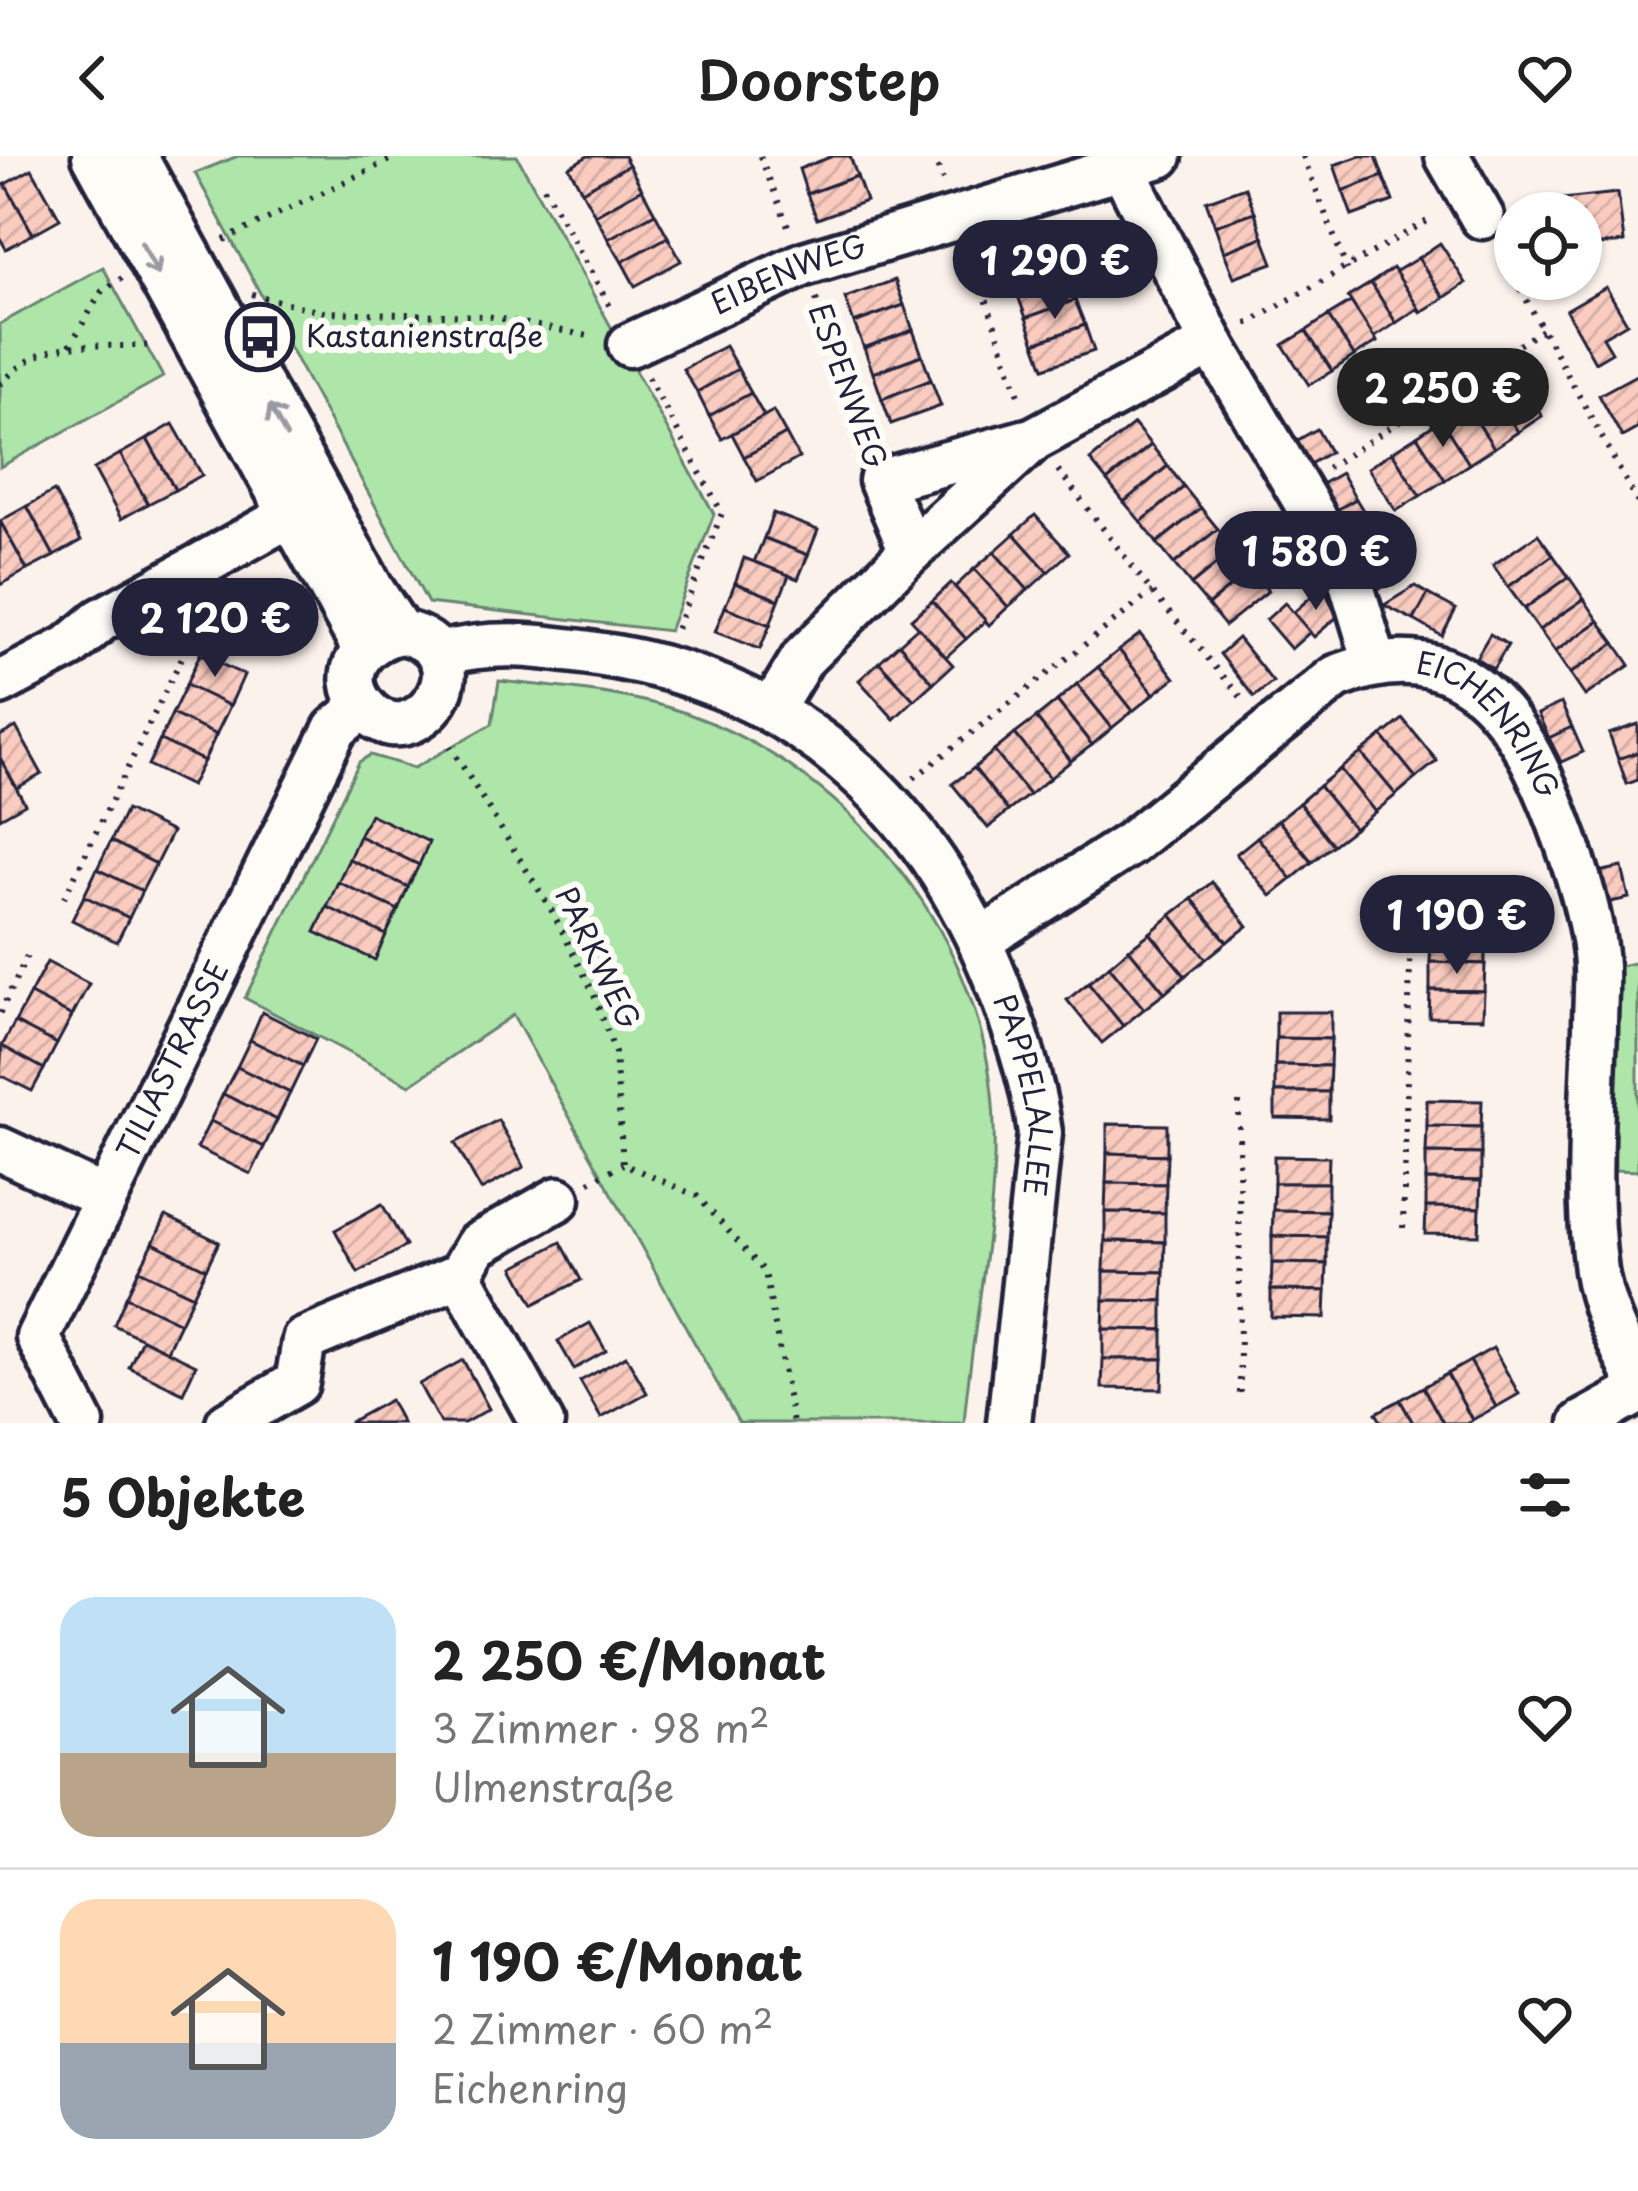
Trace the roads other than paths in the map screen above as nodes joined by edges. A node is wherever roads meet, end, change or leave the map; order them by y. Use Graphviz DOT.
graph roads {
  1 [pos="94,156"];
  2 [pos="135,156"];
  3 [pos="1447,156"];
  4 [pos="1142,163"];
  5 [pos="1482,217"];
  6 [pos="1212,343"];
  7 [pos="631,345"];
  8 [pos="1034,439"];
  9 [pos="305,507"];
  10 [pos="911,551"];
  11 [pos="381,639"];
  12 [pos="438,654"];
  13 [pos="1375,662"];
  14 [pos="0,683"];
  15 [pos="363,706"];
  16 [pos="770,711"];
  17 [pos="981,940"];
  18 [pos="0,1149"];
  19 [pos="104,1196"];
  20 [pos="558,1199"];
  21 [pos="460,1275"];
  22 [pos="1638,1382"];
  23 [pos="1638,1392"];
  24 [pos="82,1423"];
  25 [pos="228,1423"];
  26 [pos="542,1423"];
  27 [pos="1009,1423"];
  28 [pos="1582,1423"];
  1 -- 9 [label="street, one-way"];
  9 -- 2 [label="street, one-way"];
  3 -- 5 [label="street"];
  4 -- 6 [label="street"];
  4 -- 7 [label="street, EIBENWEG"];
  6 -- 8 [label="street, ESPENWEG"];
  6 -- 13 [label="street"];
  8 -- 10 [label="street, ESPENWEG"];
  8 -- 10 [label="street, ESPENWEG"];
  9 -- 11 [label="street"];
  9 -- 14 [label="street"];
  10 -- 16 [label="street, ESPENWEG"];
  11 -- 12 [label="street"];
  11 -- 15 [label="street"];
  12 -- 15 [label="street"];
  12 -- 16 [label="street, PAPPELALLEE"];
  13 -- 17 [label="street, EICHENRING"];
  13 -- 22 [label="street, EICHENRING"];
  15 -- 19 [label="street, TILIASTRASSE"];
  16 -- 17 [label="street, PAPPELALLEE"];
  17 -- 27 [label="street, PAPPELALLEE"];
  18 -- 19 [label="street"];
  19 -- 24 [label="street, TILIASTRASSE"];
  20 -- 21 [label="street"];
  21 -- 25 [label="street"];
  21 -- 26 [label="street"];
  23 -- 28 [label="street"];
}
